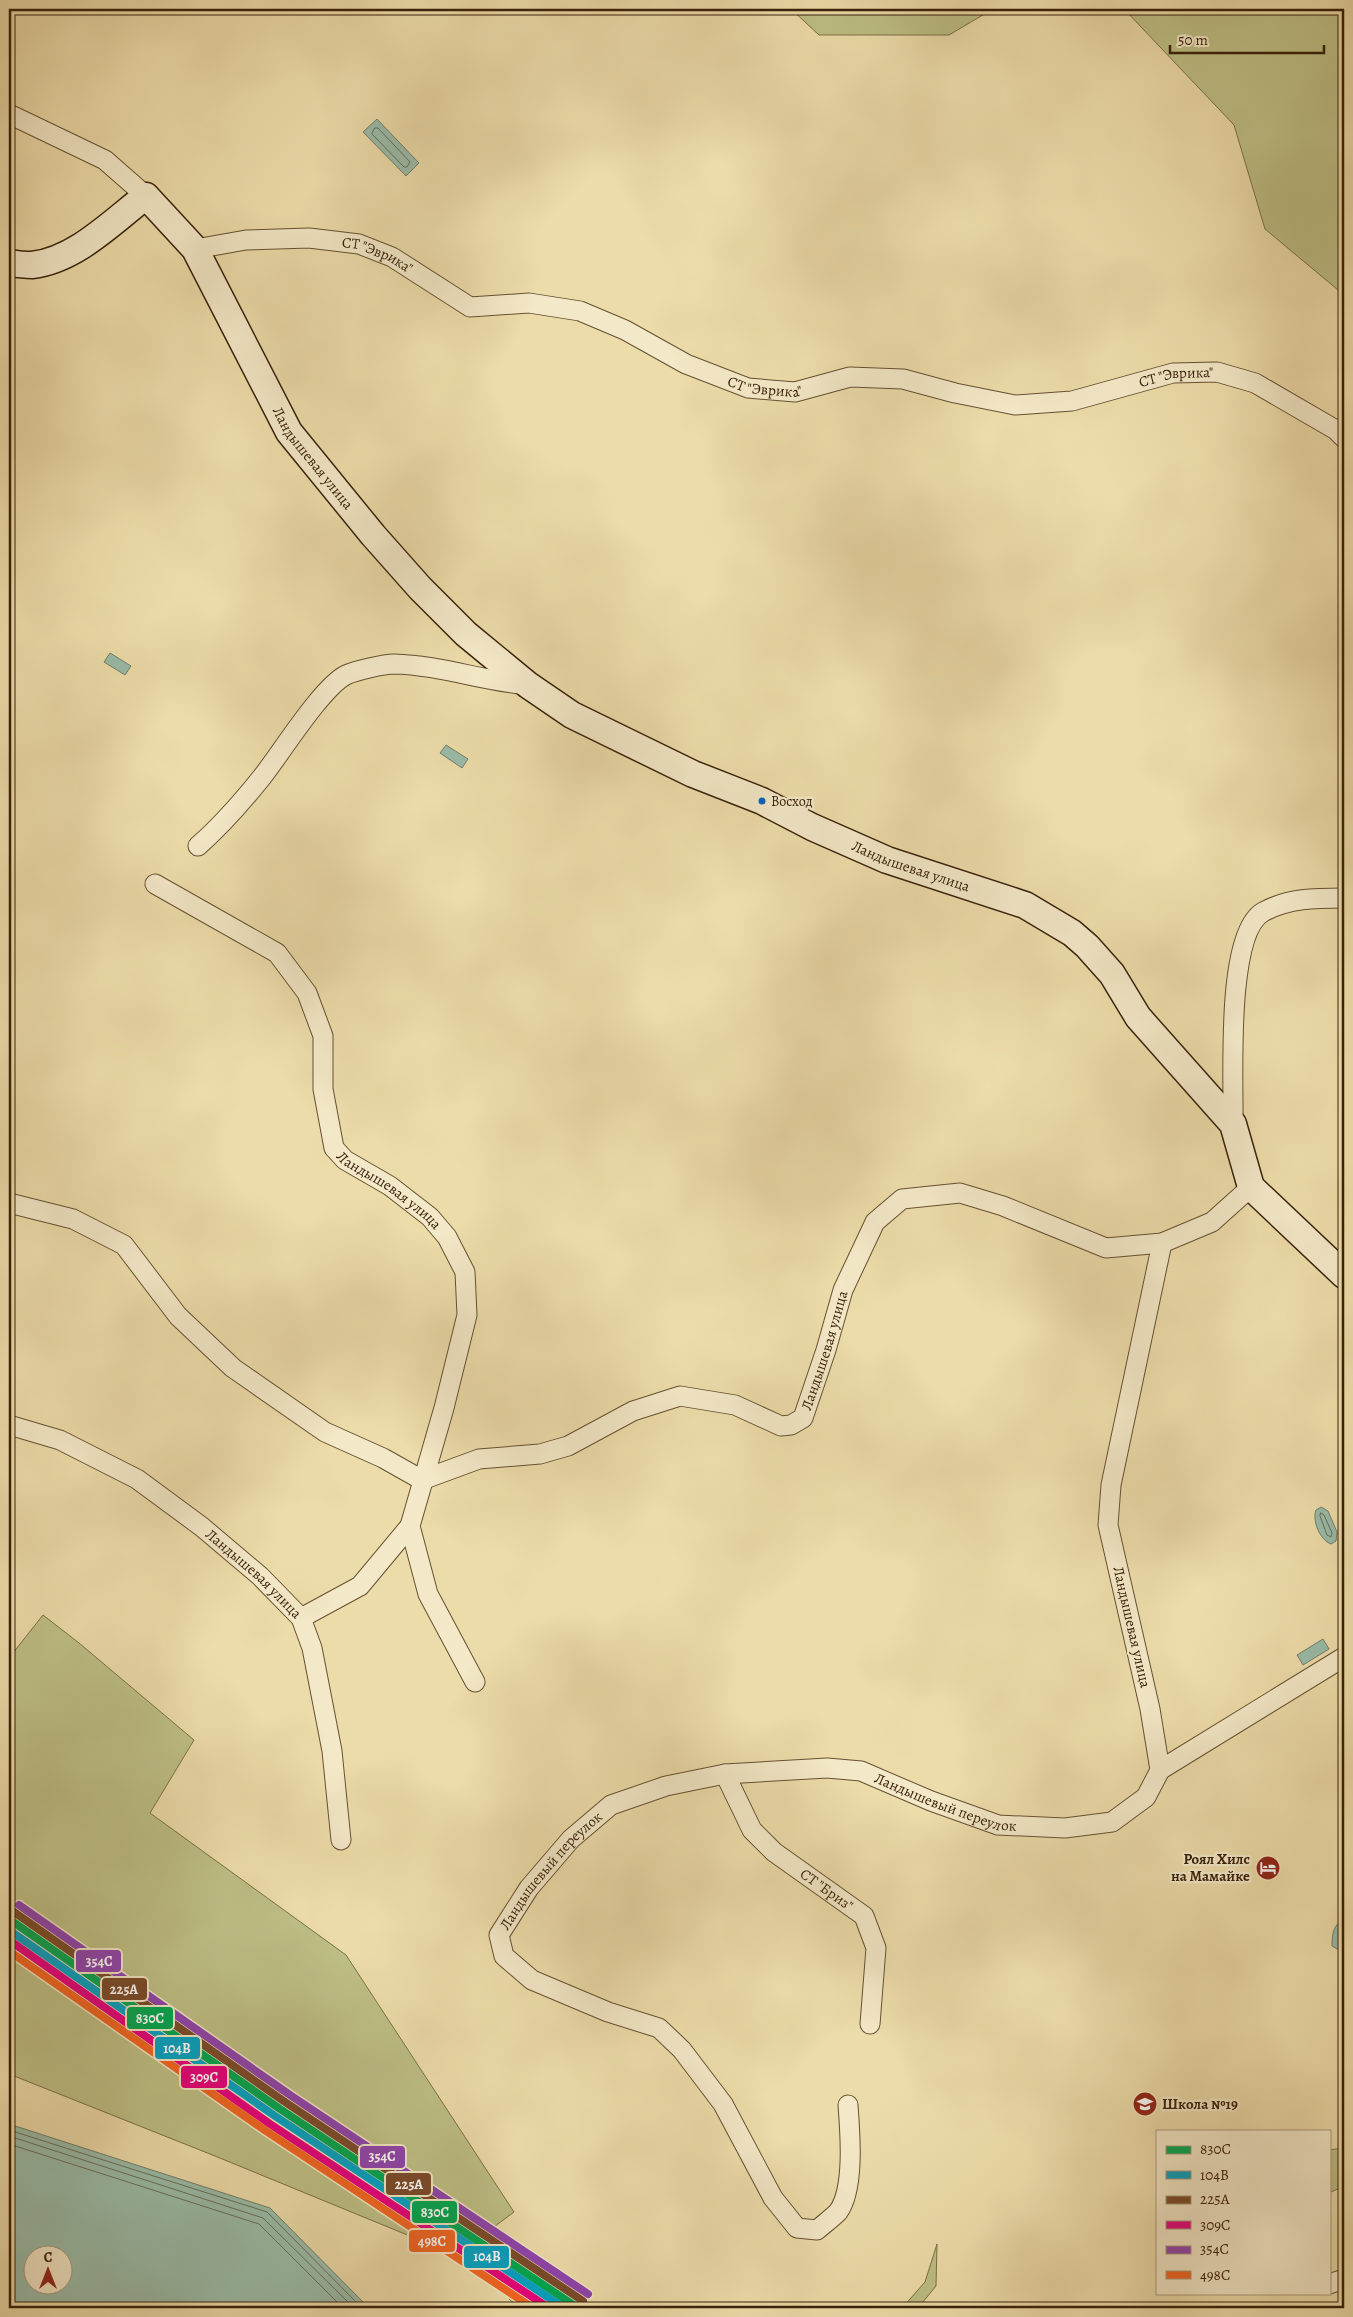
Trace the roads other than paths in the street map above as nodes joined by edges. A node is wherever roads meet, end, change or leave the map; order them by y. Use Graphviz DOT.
graph roads {
  1 [pos="9,114"];
  2 [pos="146,196"];
  3 [pos="196,249"];
  4 [pos="9,263"];
  5 [pos="1344,438"];
  6 [pos="528,685"];
  7 [pos="198,846"];
  8 [pos="155,884"];
  9 [pos="1344,898"];
  10 [pos="1233,1124"];
  11 [pos="1251,1188"];
  12 [pos="9,1203"];
  13 [pos="1162,1243"];
  14 [pos="1344,1275"];
  15 [pos="9,1425"];
  16 [pos="422,1480"];
  17 [pos="410,1526"];
  18 [pos="301,1618"];
  19 [pos="1344,1657"];
  20 [pos="475,1682"];
  21 [pos="1160,1770"];
  22 [pos="725,1774"];
  23 [pos="341,1840"];
  24 [pos="870,2024"];
  25 [pos="848,2105"];
  26 [pos="1344,2279"];
  27 [pos="1330,2284"];
  1 -- 2 [label="street"];
  2 -- 3 [label="street, Ландышевая улица"];
  2 -- 4 [label="street"];
  3 -- 5 [label="street, СТ \"Эврика\""];
  3 -- 6 [label="street, Ландышевая улица"];
  6 -- 7 [label="street, Ландышевая улица"];
  6 -- 10 [label="street, Ландышевая улица"];
  8 -- 16 [label="street, Ландышевая улица"];
  9 -- 10 [label="street, Ландышевая улица"];
  10 -- 11 [label="street, Ландышевая улица"];
  11 -- 13 [label="street, Ландышевая улица"];
  11 -- 14 [label="street"];
  12 -- 16 [label="street"];
  13 -- 16 [label="street, Ландышевая улица"];
  13 -- 21 [label="street, Ландышевая улица"];
  15 -- 18 [label="street, Ландышевая улица"];
  16 -- 17 [label="street, Ландышевая улица"];
  17 -- 18 [label="street"];
  17 -- 20 [label="street, Ландышевая улица"];
  18 -- 23 [label="street, Ландышевая улица"];
  19 -- 21 [label="street"];
  21 -- 22 [label="street, Ландышевый переулок"];
  22 -- 24 [label="street, СТ \"Бриз\""];
  22 -- 25 [label="street, Ландышевый переулок"];
  26 -- 27 [label="street"];
}
